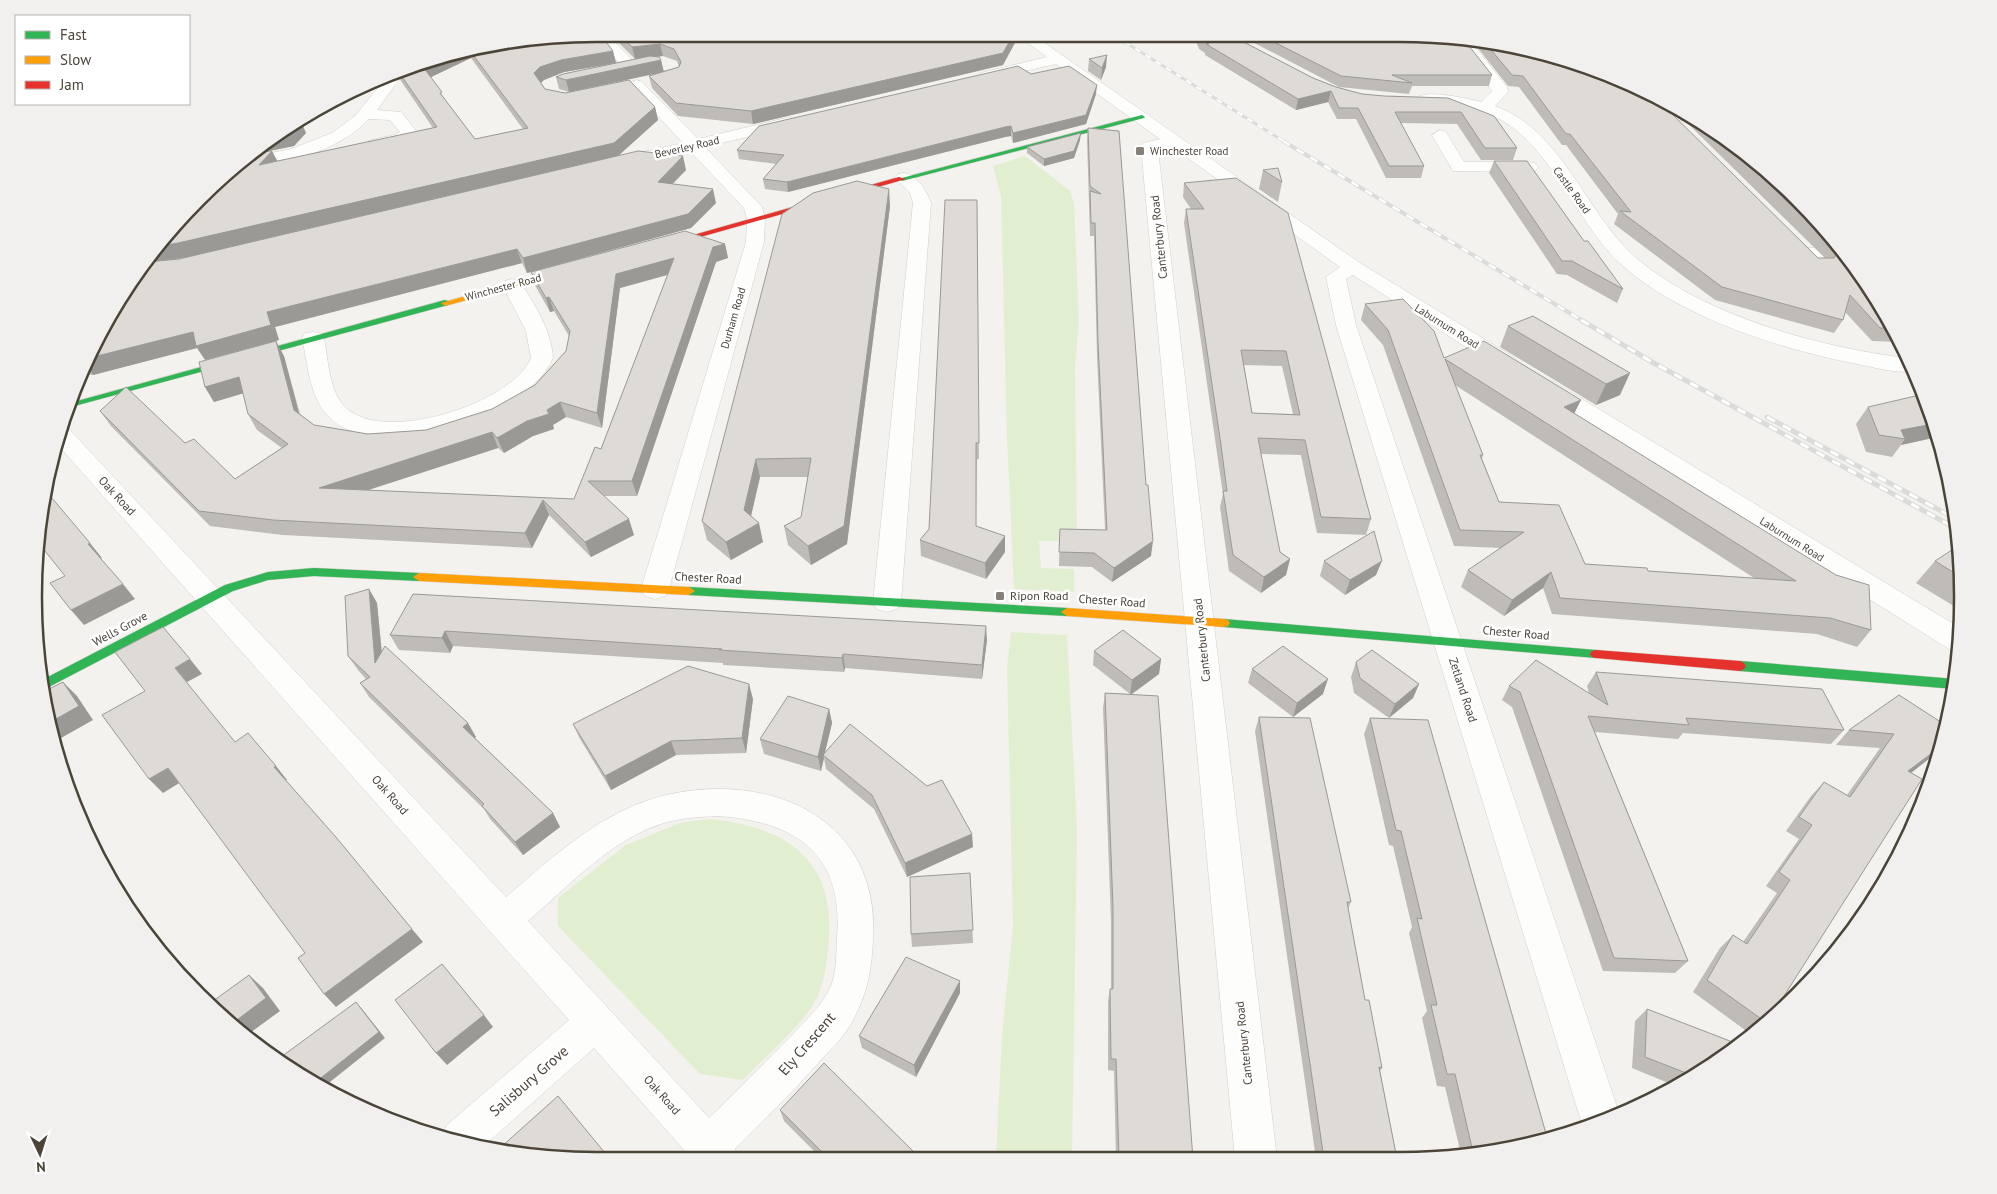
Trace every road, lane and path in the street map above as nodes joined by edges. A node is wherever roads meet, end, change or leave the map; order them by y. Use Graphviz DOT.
graph roads {
  1 [pos="608,42"];
  2 [pos="1034,42"];
  3 [pos="1467,47"];
  4 [pos="1059,59"];
  5 [pos="610,70"];
  6 [pos="972,79"];
  7 [pos="389,83"];
  8 [pos="637,85"];
  9 [pos="1406,99"];
  10 [pos="1484,108"];
  11 [pos="1665,110"];
  12 [pos="364,114"];
  13 [pos="1142,117"];
  14 [pos="809,118"];
  15 [pos="1440,135"];
  16 [pos="1689,136"];
  17 [pos="1174,140"];
  18 [pos="693,145"];
  19 [pos="312,147"];
  20 [pos="254,161"];
  21 [pos="606,166"];
  22 [pos="1555,167"];
  23 [pos="904,178"];
  24 [pos="756,219"];
  25 [pos="1793,240"];
  26 [pos="653,247"];
  27 [pos="1836,254"];
  28 [pos="1353,267"];
  29 [pos="578,268"];
  30 [pos="512,285"];
  31 [pos="314,338"];
  32 [pos="1903,364"];
  33 [pos="78,404"];
  34 [pos="66,439"];
  35 [pos="655,589"];
  36 [pos="210,597"];
  37 [pos="887,602"];
  38 [pos="1200,621"];
  39 [pos="1953,637"];
  40 [pos="1447,641"];
  41 [pos="49,682"];
  42 [pos="1948,683"];
  43 [pos="504,920"];
  44 [pos="596,1022"];
  45 [pos="1599,1114"];
  46 [pos="465,1136"];
  47 [pos="712,1152"];
  48 [pos="714,1152"];
  49 [pos="1255,1152"];
  1 -- 5 [label="street"];
  2 -- 4 [label="street, Laburnum Road"];
  3 -- 10 [label="street"];
  4 -- 6 [label="street"];
  4 -- 13 [label="street, Laburnum Road"];
  7 -- 12 [label="street"];
  8 -- 18 [label="street"];
  9 -- 10 [label="street, Castle Road"];
  10 -- 22 [label="street, Castle Road"];
  11 -- 16 [label="street"];
  12 -- 19 [label="street"];
  12 -- 19 [label="street"];
  13 -- 17 [label="street, Laburnum Road"];
  13 -- 23 [label="street"];
  14 -- 18 [label="street, Beverley Road"];
  15 -- 22 [label="street"];
  17 -- 28 [label="street, Laburnum Road"];
  17 -- 38 [label="street, Canterbury Road"];
  18 -- 21 [label="street, Beverley Road"];
  18 -- 24 [label="street"];
  19 -- 20 [label="street"];
  22 -- 32 [label="street, Castle Road"];
  23 -- 24 [label="street"];
  23 -- 37 [label="street"];
  24 -- 26 [label="street"];
  24 -- 35 [label="street, Durham Road"];
  25 -- 27 [label="street"];
  28 -- 39 [label="street, Laburnum Road"];
  28 -- 40 [label="street, Zetland Road"];
  29 -- 30 [label="street, Winchester Road"];
  30 -- 31 [label="street, Winchester Road"];
  30 -- 31 [label="street"];
  31 -- 33 [label="street, Winchester Road"];
  34 -- 36 [label="street, Oak Road"];
  35 -- 36 [label="street, Chester Road"];
  35 -- 37 [label="street, Chester Road"];
  36 -- 41 [label="street, Wells Grove"];
  36 -- 43 [label="street, Oak Road"];
  37 -- 38 [label="street, Chester Road"];
  38 -- 40 [label="street, Chester Road"];
  38 -- 49 [label="street, Canterbury Road"];
  40 -- 42 [label="street, Chester Road"];
  40 -- 45 [label="street, Zetland Road"];
  43 -- 44 [label="street, Oak Road"];
  43 -- 48 [label="street, Ely Crescent"];
  44 -- 46 [label="street, Salisbury Grove"];
  44 -- 47 [label="street, Oak Road"];
}
